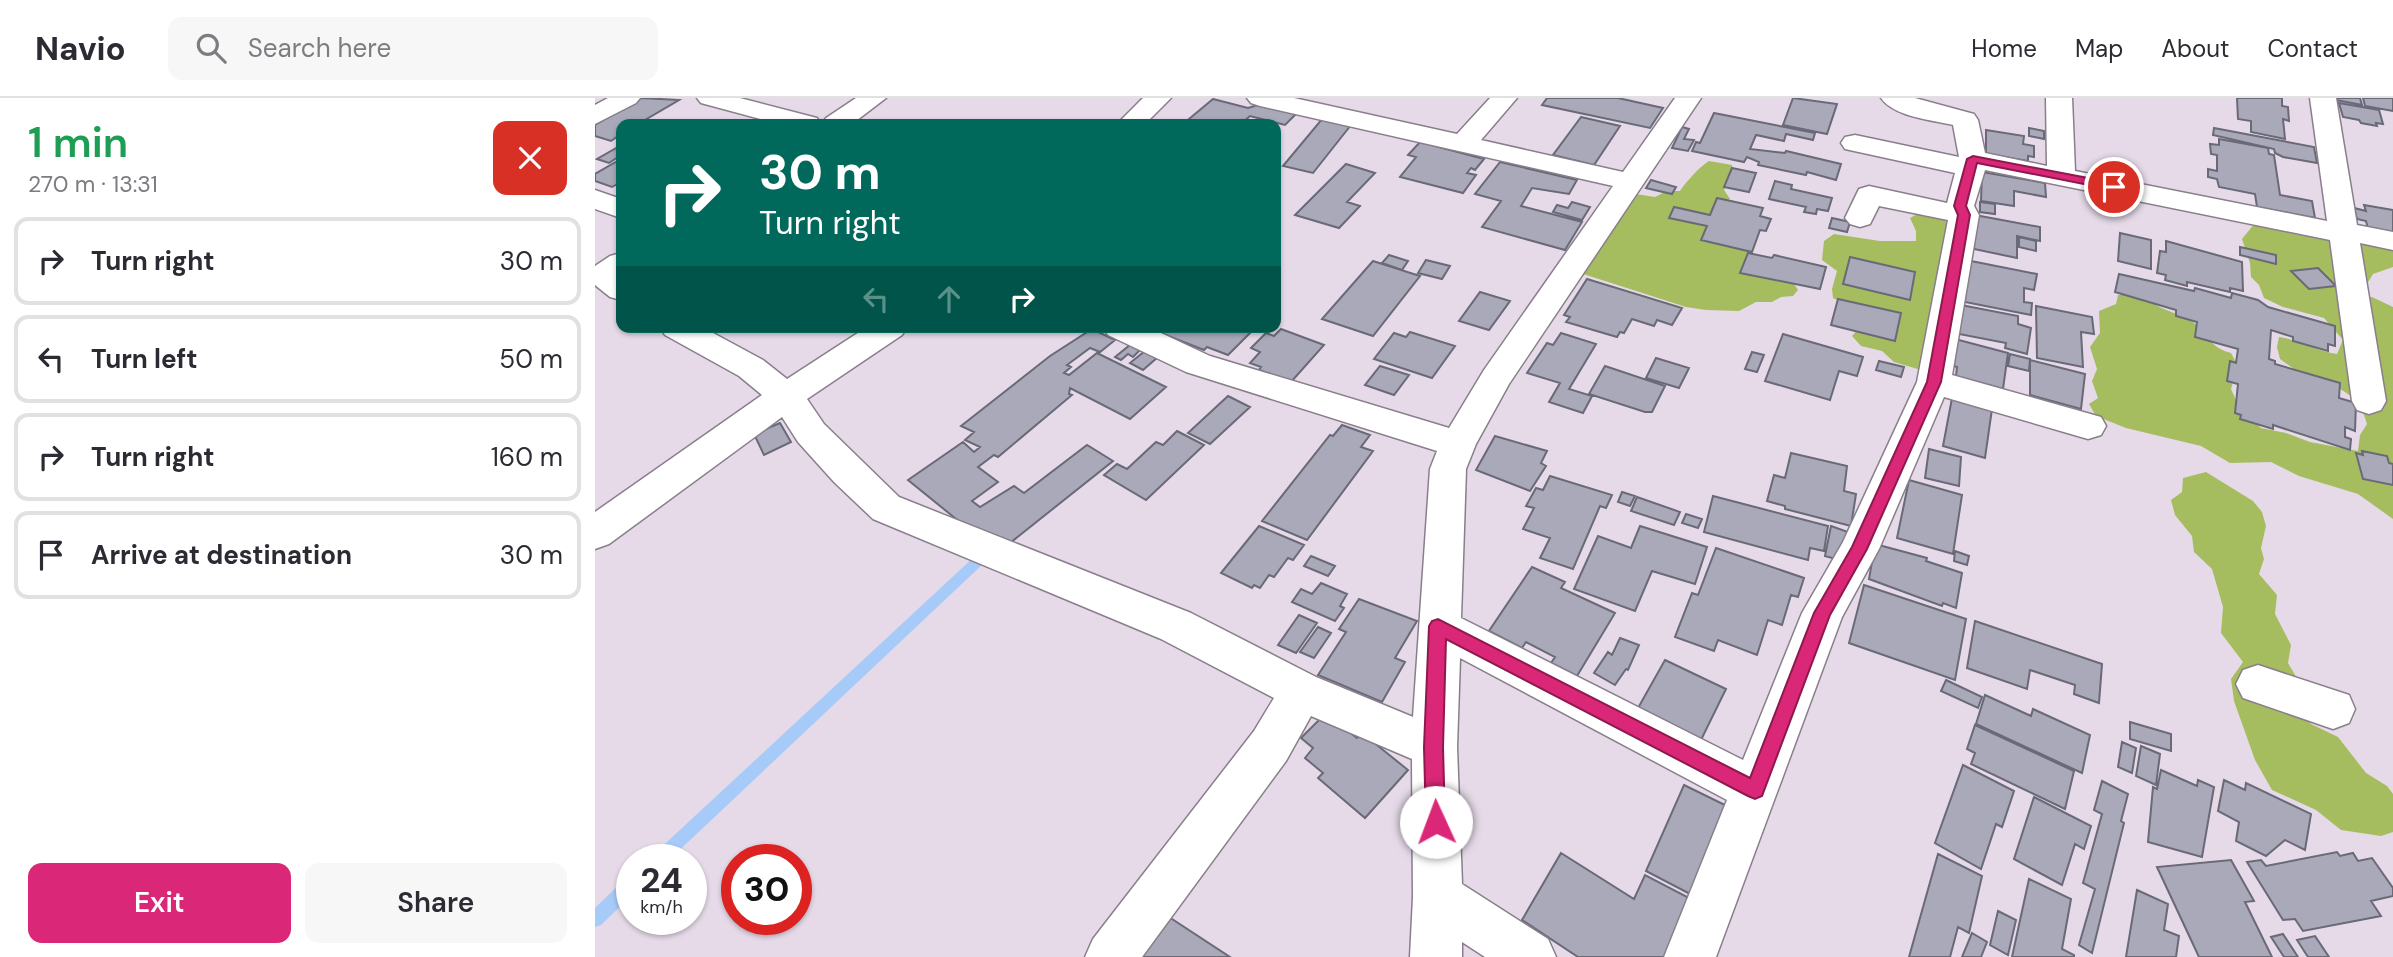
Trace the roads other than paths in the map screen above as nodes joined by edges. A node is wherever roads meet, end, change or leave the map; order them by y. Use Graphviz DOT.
graph roads {
  1 [pos="627,98"];
  2 [pos="710,98"];
  3 [pos="873,98"];
  4 [pos="1158,98"];
  5 [pos="1260,98"];
  6 [pos="1504,98"];
  7 [pos="1688,98"];
  8 [pos="1894,98"];
  9 [pos="2059,98"];
  10 [pos="2323,98"];
  11 [pos="595,116"];
  12 [pos="789,119"];
  13 [pos="842,119"];
  14 [pos="1135,119"];
  15 [pos="1855,143"];
  16 [pos="1463,144"];
  17 [pos="1972,164"];
  18 [pos="2061,175"];
  19 [pos="1630,182"];
  20 [pos="595,199"];
  21 [pos="616,207"];
  22 [pos="1964,215"];
  23 [pos="1860,218"];
  24 [pos="2344,234"];
  25 [pos="2393,241"];
  26 [pos="616,266"];
  27 [pos="616,286"];
  28 [pos="687,333"];
  29 [pos="882,333"];
  30 [pos="1132,333"];
  31 [pos="1934,382"];
  32 [pos="786,396"];
  33 [pos="2369,401"];
  34 [pos="2088,426"];
  35 [pos="1458,444"];
  36 [pos="595,533"];
  37 [pos="1438,626"];
  38 [pos="2258,684"];
  39 [pos="1301,691"];
  40 [pos="2333,709"];
  41 [pos="1434,747"];
  42 [pos="1755,790"];
  43 [pos="1438,897"];
  44 [pos="1111,957"];
  45 [pos="1436,957"];
  46 [pos="1531,957"];
  47 [pos="1691,957"];
  1 -- 11 [label="street"];
  2 -- 12 [label="street"];
  3 -- 13 [label="street"];
  4 -- 14 [label="street"];
  5 -- 16 [label="street"];
  6 -- 16 [label="street"];
  7 -- 19 [label="street"];
  8 -- 17 [label="street"];
  9 -- 18 [label="street"];
  10 -- 24 [label="street"];
  15 -- 17 [label="street"];
  16 -- 19 [label="street"];
  17 -- 18 [label="street"];
  17 -- 22 [label="street"];
  18 -- 24 [label="street"];
  19 -- 35 [label="street"];
  20 -- 21 [label="street"];
  22 -- 23 [label="street"];
  22 -- 31 [label="street"];
  24 -- 25 [label="street"];
  24 -- 33 [label="street"];
  26 -- 27 [label="street"];
  28 -- 32 [label="street"];
  29 -- 32 [label="street"];
  30 -- 35 [label="street"];
  31 -- 34 [label="street"];
  31 -- 42 [label="street"];
  32 -- 36 [label="street"];
  32 -- 39 [label="street"];
  35 -- 37 [label="street"];
  37 -- 41 [label="street"];
  37 -- 42 [label="street"];
  38 -- 40 [label="street"];
  39 -- 41 [label="street"];
  39 -- 44 [label="street"];
  41 -- 43 [label="street"];
  42 -- 47 [label="street"];
  43 -- 45 [label="street"];
  43 -- 46 [label="street"];
}
